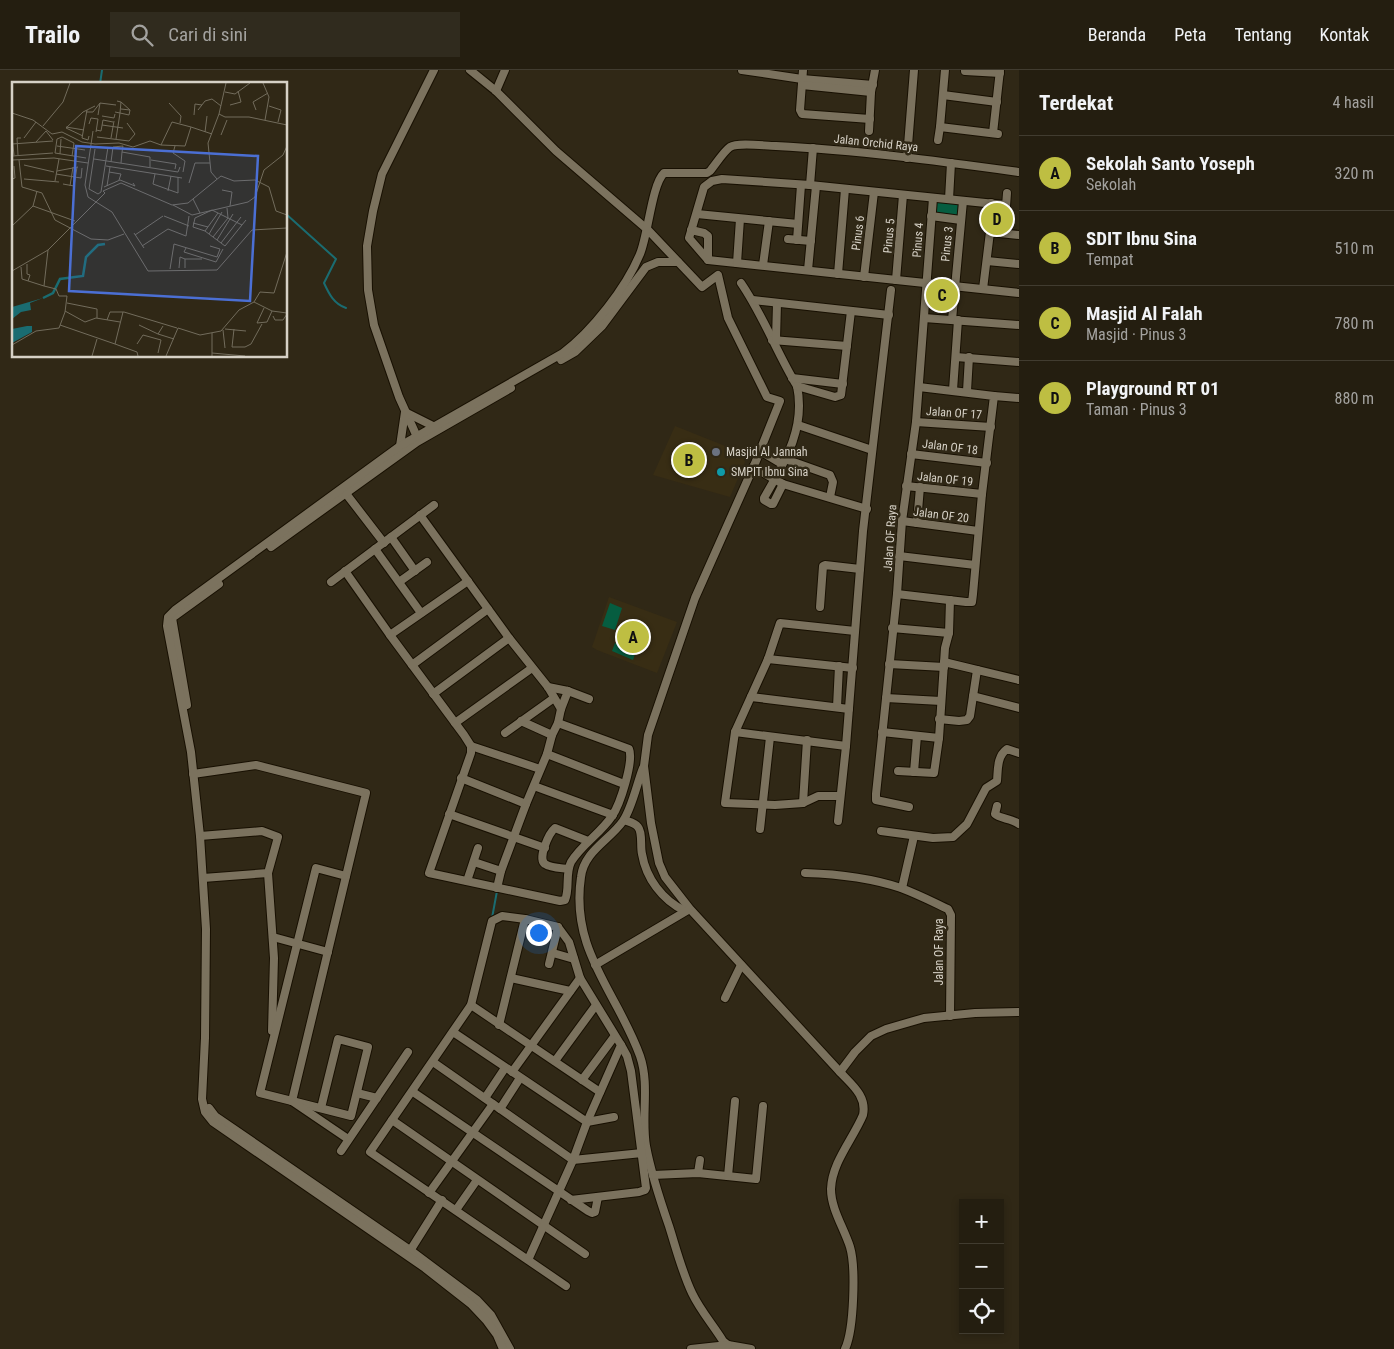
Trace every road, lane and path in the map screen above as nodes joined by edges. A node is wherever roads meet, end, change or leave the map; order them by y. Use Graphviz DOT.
graph roads {
  1 [pos="434,70"];
  2 [pos="470,70"];
  3 [pos="505,70"];
  4 [pos="742,70"];
  5 [pos="803,70"];
  6 [pos="875,70"];
  7 [pos="914,70"];
  8 [pos="945,70"];
  9 [pos="965,71"];
  10 [pos="976,71"];
  11 [pos="1000,72"];
  12 [pos="802,82"];
  13 [pos="872,88"];
  14 [pos="496,91"];
  15 [pos="943,95"];
  16 [pos="997,102"];
  17 [pos="870,119"];
  18 [pos="940,127"];
  19 [pos="869,131"];
  20 [pos="938,140"];
  21 [pos="813,148"];
  22 [pos="906,158"];
  23 [pos="951,163"];
  24 [pos="1019,172"];
  25 [pos="801,185"];
  26 [pos="813,186"];
  27 [pos="845,189"];
  28 [pos="874,192"];
  29 [pos="1006,193"];
  30 [pos="903,195"];
  31 [pos="933,198"];
  32 [pos="949,199"];
  33 [pos="963,201"];
  34 [pos="991,203"];
  35 [pos="1005,205"];
  36 [pos="697,214"];
  37 [pos="931,216"];
  38 [pos="740,218"];
  39 [pos="769,220"];
  40 [pos="961,220"];
  41 [pos="798,224"];
  42 [pos="648,230"];
  43 [pos="691,230"];
  44 [pos="990,232"];
  45 [pos="1004,233"];
  46 [pos="1019,235"];
  47 [pos="788,239"];
  48 [pos="797,240"];
  49 [pos="811,241"];
  50 [pos="640,255"];
  51 [pos="708,260"];
  52 [pos="987,261"];
  53 [pos="678,262"];
  54 [pos="737,263"];
  55 [pos="650,264"];
  56 [pos="1019,264"];
  57 [pos="763,265"];
  58 [pos="808,270"];
  59 [pos="838,274"];
  60 [pos="864,277"];
  61 [pos="896,280"];
  62 [pos="741,283"];
  63 [pos="926,284"];
  64 [pos="954,286"];
  65 [pos="983,289"];
  66 [pos="891,290"];
  67 [pos="1019,293"];
  68 [pos="753,300"];
  69 [pos="777,303"];
  70 [pos="851,311"];
  71 [pos="888,315"];
  72 [pos="924,318"];
  73 [pos="955,320"];
  74 [pos="1019,325"];
  75 [pos="774,340"];
  76 [pos="847,346"];
  77 [pos="956,357"];
  78 [pos="969,357"];
  79 [pos="1019,362"];
  80 [pos="792,378"];
  81 [pos="843,384"];
  82 [pos="797,386"];
  83 [pos="919,387"];
  84 [pos="954,390"];
  85 [pos="967,392"];
  86 [pos="994,396"];
  87 [pos="1019,398"];
  88 [pos="405,412"];
  89 [pos="916,422"];
  90 [pos="798,425"];
  91 [pos="433,426"];
  92 [pos="990,427"];
  93 [pos="417,439"];
  94 [pos="400,446"];
  95 [pos="872,450"];
  96 [pos="760,451"];
  97 [pos="911,454"];
  98 [pos="783,461"];
  99 [pos="987,463"];
  100 [pos="753,467"];
  101 [pos="775,478"];
  102 [pos="783,484"];
  103 [pos="906,486"];
  104 [pos="920,487"];
  105 [pos="344,491"];
  106 [pos="982,494"];
  107 [pos="830,497"];
  108 [pos="434,505"];
  109 [pos="867,509"];
  110 [pos="420,515"];
  111 [pos="902,521"];
  112 [pos="917,523"];
  113 [pos="978,531"];
  114 [pos="391,537"];
  115 [pos="384,543"];
  116 [pos="375,549"];
  117 [pos="899,556"];
  118 [pos="428,562"];
  119 [pos="975,564"];
  120 [pos="860,569"];
  121 [pos="345,571"];
  122 [pos="415,571"];
  123 [pos="468,581"];
  124 [pos="331,582"];
  125 [pos="399,582"];
  126 [pos="897,594"];
  127 [pos="950,600"];
  128 [pos="820,607"];
  129 [pos="488,609"];
  130 [pos="421,613"];
  131 [pos="892,628"];
  132 [pos="855,631"];
  133 [pos="949,634"];
  134 [pos="390,635"];
  135 [pos="509,638"];
  136 [pos="768,659"];
  137 [pos="889,664"];
  138 [pos="944,664"];
  139 [pos="412,665"];
  140 [pos="839,666"];
  141 [pos="532,668"];
  142 [pos="853,668"];
  143 [pos="977,670"];
  144 [pos="1019,680"];
  145 [pos="548,687"];
  146 [pos="568,691"];
  147 [pos="433,694"];
  148 [pos="973,696"];
  149 [pos="751,697"];
  150 [pos="554,698"];
  151 [pos="886,698"];
  152 [pos="589,699"];
  153 [pos="941,701"];
  154 [pos="837,707"];
  155 [pos="561,708"];
  156 [pos="1019,708"];
  157 [pos="849,709"];
  158 [pos="939,718"];
  159 [pos="521,721"];
  160 [pos="558,723"];
  161 [pos="455,724"];
  162 [pos="735,732"];
  163 [pos="882,732"];
  164 [pos="505,733"];
  165 [pos="552,735"];
  166 [pos="770,736"];
  167 [pos="917,736"];
  168 [pos="938,738"];
  169 [pos="807,740"];
  170 [pos="471,746"];
  171 [pos="846,746"];
  172 [pos="1019,753"];
  173 [pos="546,754"];
  174 [pos="644,766"];
  175 [pos="540,770"];
  176 [pos="898,771"];
  177 [pos="914,772"];
  178 [pos="195,773"];
  179 [pos="461,778"];
  180 [pos="624,784"];
  181 [pos="534,786"];
  182 [pos="840,796"];
  183 [pos="803,803"];
  184 [pos="526,804"];
  185 [pos="764,805"];
  186 [pos="997,806"];
  187 [pos="909,807"];
  188 [pos="449,814"];
  189 [pos="613,816"];
  190 [pos="624,820"];
  191 [pos="838,821"];
  192 [pos="1019,824"];
  193 [pos="760,829"];
  194 [pos="881,831"];
  195 [pos="202,836"];
  196 [pos="914,836"];
  197 [pos="515,838"];
  198 [pos="588,841"];
  199 [pos="478,848"];
  200 [pos="545,848"];
  201 [pos="474,862"];
  202 [pos="568,869"];
  203 [pos="501,871"];
  204 [pos="268,873"];
  205 [pos="805,873"];
  206 [pos="346,876"];
  207 [pos="205,877"];
  208 [pos="467,882"];
  209 [pos="497,888"];
  210 [pos="902,888"];
  211 [pos="687,910"];
  212 [pos="525,919"];
  213 [pos="558,927"];
  214 [pos="273,937"];
  215 [pos="297,944"];
  216 [pos="328,952"];
  217 [pos="553,953"];
  218 [pos="574,959"];
  219 [pos="549,964"];
  220 [pos="595,965"];
  221 [pos="740,965"];
  222 [pos="511,978"];
  223 [pos="580,978"];
  224 [pos="570,991"];
  225 [pos="725,998"];
  226 [pos="472,1005"];
  227 [pos="596,1005"];
  228 [pos="1019,1012"];
  229 [pos="950,1016"];
  230 [pos="499,1025"];
  231 [pos="453,1032"];
  232 [pos="614,1037"];
  233 [pos="530,1045"];
  234 [pos="620,1045"];
  235 [pos="271,1048"];
  236 [pos="408,1052"];
  237 [pos="555,1061"];
  238 [pos="434,1062"];
  239 [pos="509,1070"];
  240 [pos="840,1072"];
  241 [pos="520,1078"];
  242 [pos="582,1080"];
  243 [pos="413,1092"];
  244 [pos="600,1092"];
  245 [pos="357,1093"];
  246 [pos="377,1098"];
  247 [pos="485,1098"];
  248 [pos="292,1101"];
  249 [pos="735,1101"];
  250 [pos="594,1105"];
  251 [pos="496,1106"];
  252 [pos="763,1106"];
  253 [pos="321,1108"];
  254 [pos="614,1117"];
  255 [pos="600,1118"];
  256 [pos="392,1120"];
  257 [pos="587,1122"];
  258 [pos="472,1133"];
  259 [pos="348,1139"];
  260 [pos="341,1151"];
  261 [pos="642,1153"];
  262 [pos="573,1160"];
  263 [pos="700,1160"];
  264 [pos="451,1163"];
  265 [pos="698,1173"];
  266 [pos="654,1175"];
  267 [pos="728,1176"];
  268 [pos="477,1180"];
  269 [pos="558,1191"];
  270 [pos="430,1193"];
  271 [pos="598,1197"];
  272 [pos="442,1200"];
  273 [pos="571,1200"];
  274 [pos="456,1210"];
  275 [pos="544,1224"];
  276 [pos="408,1253"];
  277 [pos="585,1254"];
  278 [pos="528,1260"];
  279 [pos="566,1286"];
  280 [pos="728,1345"];
  281 [pos="503,1349"];
  282 [pos="510,1349"];
  283 [pos="691,1349"];
  284 [pos="751,1349"];
  285 [pos="845,1349"];
  1 -- 88 [label="street"];
  2 -- 14 [label="street"];
  3 -- 14 [label="street"];
  4 -- 12 [label="street"];
  5 -- 12 [label="street"];
  6 -- 13 [label="street"];
  7 -- 22 [label="street"];
  8 -- 15 [label="street"];
  9 -- 10 [label="street"];
  10 -- 11 [label="street"];
  11 -- 16 [label="street"];
  12 -- 13 [label="street"];
  12 -- 17 [label="street"];
  13 -- 17 [label="street"];
  14 -- 42 [label="street"];
  15 -- 16 [label="street"];
  15 -- 18 [label="street"];
  16 -- 18 [label="street"];
  17 -- 19 [label="street"];
  18 -- 20 [label="street"];
  21 -- 22 [label="street, Jalan Orchid Raya"];
  21 -- 26 [label="street"];
  21 -- 42 [label="street, Jalan Orchid Raya"];
  22 -- 23 [label="street, Jalan Orchid Raya"];
  23 -- 24 [label="street, Jalan Orchid Raya"];
  23 -- 32 [label="street"];
  25 -- 26 [label="street"];
  25 -- 36 [label="street"];
  25 -- 41 [label="street"];
  26 -- 27 [label="street"];
  26 -- 49 [label="street"];
  27 -- 28 [label="street"];
  27 -- 59 [label="street"];
  28 -- 30 [label="street"];
  28 -- 60 [label="street, Pinus 6"];
  29 -- 35 [label="street"];
  30 -- 31 [label="street"];
  30 -- 61 [label="street, Pinus 5"];
  31 -- 32 [label="street"];
  31 -- 37 [label="street, Pinus 4"];
  32 -- 33 [label="street"];
  33 -- 34 [label="street"];
  33 -- 40 [label="street, Pinus 3"];
  34 -- 35 [label="street"];
  34 -- 44 [label="street"];
  35 -- 45 [label="street"];
  36 -- 38 [label="street"];
  36 -- 43 [label="street"];
  37 -- 40 [label="street"];
  37 -- 63 [label="street, Pinus 4"];
  38 -- 39 [label="street"];
  38 -- 54 [label="street"];
  39 -- 41 [label="street"];
  39 -- 57 [label="street"];
  40 -- 64 [label="street, Pinus 3"];
  41 -- 48 [label="street"];
  42 -- 50 [label="street"];
  42 -- 53 [label="street"];
  43 -- 51 [label="street"];
  43 -- 51 [label="street"];
  44 -- 45 [label="street"];
  44 -- 52 [label="street"];
  45 -- 46 [label="street"];
  47 -- 48 [label="street"];
  48 -- 49 [label="street"];
  49 -- 58 [label="street"];
  50 -- 55 [label="street"];
  50 -- 91 [label="street"];
  51 -- 54 [label="street"];
  52 -- 56 [label="street"];
  52 -- 65 [label="street"];
  53 -- 55 [label="street"];
  53 -- 96 [label="street"];
  54 -- 57 [label="street"];
  55 -- 93 [label="street"];
  57 -- 58 [label="street"];
  58 -- 59 [label="street"];
  59 -- 60 [label="street"];
  60 -- 61 [label="street"];
  61 -- 63 [label="street"];
  62 -- 68 [label="street"];
  63 -- 64 [label="street"];
  63 -- 72 [label="street, Jalan OF Raya"];
  64 -- 65 [label="street"];
  64 -- 73 [label="street, Pinus 3"];
  65 -- 67 [label="street"];
  66 -- 71 [label="street"];
  68 -- 69 [label="street"];
  68 -- 75 [label="street"];
  69 -- 70 [label="street"];
  69 -- 75 [label="street"];
  70 -- 71 [label="street"];
  70 -- 76 [label="street"];
  71 -- 95 [label="street"];
  72 -- 73 [label="street"];
  72 -- 83 [label="street, Jalan OF Raya"];
  73 -- 74 [label="street"];
  73 -- 77 [label="street, Pinus 3"];
  75 -- 76 [label="street"];
  75 -- 80 [label="street"];
  76 -- 81 [label="street"];
  77 -- 78 [label="street"];
  77 -- 84 [label="street, Pinus 3"];
  78 -- 79 [label="street"];
  78 -- 85 [label="street"];
  80 -- 81 [label="street"];
  80 -- 82 [label="street"];
  81 -- 82 [label="street"];
  82 -- 90 [label="street"];
  83 -- 84 [label="street"];
  83 -- 89 [label="street, Jalan OF Raya"];
  84 -- 85 [label="street"];
  85 -- 86 [label="street"];
  86 -- 87 [label="street"];
  86 -- 92 [label="street"];
  88 -- 91 [label="street"];
  88 -- 93 [label="street"];
  88 -- 94 [label="street"];
  89 -- 92 [label="street, Jalan OF 17"];
  89 -- 97 [label="street, Jalan OF Raya"];
  90 -- 95 [label="street"];
  90 -- 98 [label="street"];
  91 -- 93 [label="street"];
  92 -- 99 [label="street"];
  93 -- 94 [label="street"];
  93 -- 105 [label="street"];
  94 -- 105 [label="street"];
  95 -- 109 [label="street"];
  96 -- 98 [label="street"];
  96 -- 100 [label="street"];
  97 -- 99 [label="street, Jalan OF 18"];
  97 -- 103 [label="street, Jalan OF Raya"];
  98 -- 101 [label="street"];
  98 -- 107 [label="street"];
  99 -- 106 [label="street"];
  100 -- 101 [label="street"];
  100 -- 174 [label="street"];
  101 -- 102 [label="street"];
  101 -- 102 [label="street"];
  102 -- 107 [label="street"];
  103 -- 104 [label="street, Jalan OF 19"];
  103 -- 111 [label="street, Jalan OF Raya"];
  104 -- 106 [label="street, Jalan OF 19"];
  104 -- 112 [label="street"];
  105 -- 115 [label="street"];
  105 -- 178 [label="street"];
  106 -- 113 [label="street"];
  107 -- 109 [label="street"];
  108 -- 110 [label="street"];
  109 -- 120 [label="street"];
  110 -- 114 [label="street"];
  110 -- 123 [label="street"];
  111 -- 112 [label="street, Jalan OF 20"];
  111 -- 117 [label="street, Jalan OF Raya"];
  112 -- 113 [label="street, Jalan OF 20"];
  113 -- 119 [label="street"];
  114 -- 115 [label="street"];
  114 -- 122 [label="street"];
  115 -- 116 [label="street"];
  116 -- 121 [label="street"];
  116 -- 125 [label="street"];
  117 -- 119 [label="street"];
  117 -- 126 [label="street, Jalan OF Raya"];
  118 -- 122 [label="street"];
  119 -- 127 [label="street"];
  120 -- 128 [label="street"];
  120 -- 132 [label="street"];
  121 -- 124 [label="street"];
  121 -- 134 [label="street"];
  122 -- 125 [label="street"];
  123 -- 129 [label="street"];
  123 -- 130 [label="street"];
  125 -- 130 [label="street"];
  126 -- 127 [label="street"];
  126 -- 131 [label="street, Jalan OF Raya"];
  127 -- 133 [label="street"];
  129 -- 135 [label="street"];
  129 -- 139 [label="street"];
  130 -- 134 [label="street"];
  131 -- 133 [label="street"];
  131 -- 137 [label="street, Jalan OF Raya"];
  132 -- 136 [label="street"];
  132 -- 142 [label="street"];
  133 -- 138 [label="street"];
  134 -- 139 [label="street"];
  135 -- 141 [label="street"];
  135 -- 147 [label="street"];
  136 -- 140 [label="street"];
  136 -- 149 [label="street"];
  137 -- 138 [label="street"];
  137 -- 151 [label="street, Jalan OF Raya"];
  138 -- 143 [label="street"];
  138 -- 153 [label="street"];
  139 -- 147 [label="street"];
  140 -- 142 [label="street"];
  140 -- 154 [label="street"];
  141 -- 145 [label="street"];
  141 -- 161 [label="street"];
  142 -- 157 [label="street"];
  143 -- 144 [label="street"];
  143 -- 148 [label="street"];
  145 -- 146 [label="street"];
  145 -- 150 [label="street"];
  146 -- 152 [label="street"];
  146 -- 155 [label="street"];
  147 -- 161 [label="street"];
  148 -- 156 [label="street"];
  148 -- 158 [label="street"];
  149 -- 154 [label="street"];
  149 -- 162 [label="street"];
  150 -- 155 [label="street"];
  150 -- 159 [label="street"];
  151 -- 153 [label="street"];
  151 -- 163 [label="street, Jalan OF Raya"];
  153 -- 158 [label="street"];
  154 -- 157 [label="street"];
  155 -- 160 [label="street"];
  157 -- 171 [label="street"];
  158 -- 168 [label="street"];
  159 -- 164 [label="street"];
  159 -- 165 [label="street"];
  160 -- 165 [label="street"];
  160 -- 180 [label="street"];
  161 -- 170 [label="street"];
  162 -- 166 [label="street"];
  162 -- 185 [label="street"];
  163 -- 167 [label="street"];
  163 -- 187 [label="street, Jalan OF Raya"];
  165 -- 173 [label="street"];
  166 -- 169 [label="street"];
  166 -- 185 [label="street"];
  167 -- 168 [label="street"];
  167 -- 177 [label="street"];
  168 -- 177 [label="street"];
  169 -- 171 [label="street"];
  169 -- 183 [label="street"];
  170 -- 175 [label="street"];
  170 -- 179 [label="street"];
  171 -- 182 [label="street"];
  172 -- 196 [label="street"];
  173 -- 175 [label="street"];
  173 -- 180 [label="street"];
  174 -- 190 [label="street"];
  174 -- 211 [label="street"];
  175 -- 181 [label="street"];
  176 -- 177 [label="street"];
  178 -- 195 [label="street"];
  178 -- 206 [label="street"];
  179 -- 184 [label="street"];
  179 -- 188 [label="street"];
  180 -- 189 [label="street"];
  181 -- 184 [label="street"];
  181 -- 189 [label="street"];
  182 -- 183 [label="street"];
  182 -- 191 [label="street"];
  183 -- 185 [label="street"];
  184 -- 197 [label="street"];
  185 -- 193 [label="street"];
  186 -- 192 [label="street"];
  188 -- 197 [label="street"];
  188 -- 208 [label="street"];
  189 -- 198 [label="street"];
  190 -- 211 [label="street"];
  190 -- 220 [label="street"];
  194 -- 196 [label="street"];
  195 -- 204 [label="street"];
  195 -- 207 [label="street"];
  196 -- 210 [label="street"];
  197 -- 200 [label="street"];
  197 -- 203 [label="street"];
  198 -- 200 [label="street"];
  198 -- 202 [label="street"];
  199 -- 201 [label="street"];
  200 -- 202 [label="street"];
  201 -- 203 [label="street"];
  201 -- 208 [label="street"];
  202 -- 209 [label="street"];
  203 -- 209 [label="street"];
  204 -- 207 [label="street"];
  204 -- 214 [label="street"];
  205 -- 210 [label="street, Jalan OF Raya"];
  206 -- 215 [label="street"];
  206 -- 216 [label="street"];
  207 -- 276 [label="street"];
  208 -- 209 [label="street"];
  210 -- 229 [label="street, Jalan OF Raya"];
  211 -- 220 [label="street"];
  211 -- 221 [label="street"];
  212 -- 213 [label="street"];
  212 -- 222 [label="street"];
  212 -- 226 [label="street"];
  213 -- 217 [label="street"];
  213 -- 218 [label="street"];
  214 -- 215 [label="street"];
  214 -- 235 [label="street"];
  215 -- 216 [label="street"];
  215 -- 235 [label="street"];
  216 -- 248 [label="street"];
  217 -- 218 [label="street"];
  217 -- 219 [label="street"];
  218 -- 223 [label="street"];
  220 -- 266 [label="street"];
  221 -- 225 [label="street"];
  221 -- 240 [label="street"];
  222 -- 224 [label="street"];
  222 -- 230 [label="street"];
  223 -- 224 [label="street"];
  223 -- 227 [label="street"];
  224 -- 233 [label="street"];
  226 -- 230 [label="street"];
  226 -- 231 [label="street"];
  227 -- 232 [label="street"];
  227 -- 237 [label="street"];
  228 -- 229 [label="street"];
  229 -- 240 [label="street"];
  230 -- 233 [label="street"];
  231 -- 238 [label="street"];
  231 -- 239 [label="street"];
  232 -- 234 [label="street"];
  232 -- 242 [label="street"];
  233 -- 237 [label="street"];
  233 -- 239 [label="street"];
  234 -- 244 [label="street"];
  234 -- 261 [label="street"];
  235 -- 248 [label="street"];
  236 -- 246 [label="street"];
  237 -- 242 [label="street"];
  238 -- 243 [label="street"];
  238 -- 247 [label="street"];
  239 -- 241 [label="street"];
  239 -- 247 [label="street"];
  240 -- 285 [label="street"];
  241 -- 251 [label="street"];
  241 -- 257 [label="street"];
  242 -- 244 [label="street"];
  243 -- 256 [label="street"];
  243 -- 258 [label="street"];
  244 -- 250 [label="street"];
  245 -- 246 [label="street"];
  245 -- 253 [label="street"];
  245 -- 253 [label="street"];
  246 -- 259 [label="street"];
  247 -- 251 [label="street"];
  248 -- 253 [label="street"];
  248 -- 259 [label="street"];
  249 -- 267 [label="street"];
  250 -- 255 [label="street"];
  250 -- 257 [label="street"];
  251 -- 258 [label="street"];
  251 -- 262 [label="street"];
  252 -- 267 [label="street"];
  254 -- 255 [label="street"];
  255 -- 257 [label="street"];
  256 -- 264 [label="street"];
  256 -- 270 [label="street"];
  257 -- 262 [label="street"];
  258 -- 264 [label="street"];
  258 -- 269 [label="street"];
  259 -- 260 [label="street"];
  261 -- 262 [label="street"];
  261 -- 271 [label="street"];
  262 -- 269 [label="street"];
  263 -- 265 [label="street"];
  264 -- 268 [label="street"];
  264 -- 270 [label="street"];
  265 -- 266 [label="street"];
  265 -- 267 [label="street"];
  266 -- 280 [label="street"];
  268 -- 274 [label="street"];
  268 -- 275 [label="street"];
  269 -- 273 [label="street"];
  269 -- 275 [label="street"];
  270 -- 272 [label="street"];
  271 -- 273 [label="street"];
  271 -- 273 [label="street"];
  272 -- 274 [label="street"];
  272 -- 276 [label="street"];
  274 -- 278 [label="street"];
  275 -- 277 [label="street"];
  275 -- 278 [label="street"];
  276 -- 281 [label="street"];
  276 -- 282 [label="street"];
  278 -- 279 [label="street"];
  280 -- 283 [label="street"];
  280 -- 284 [label="street"];
}
